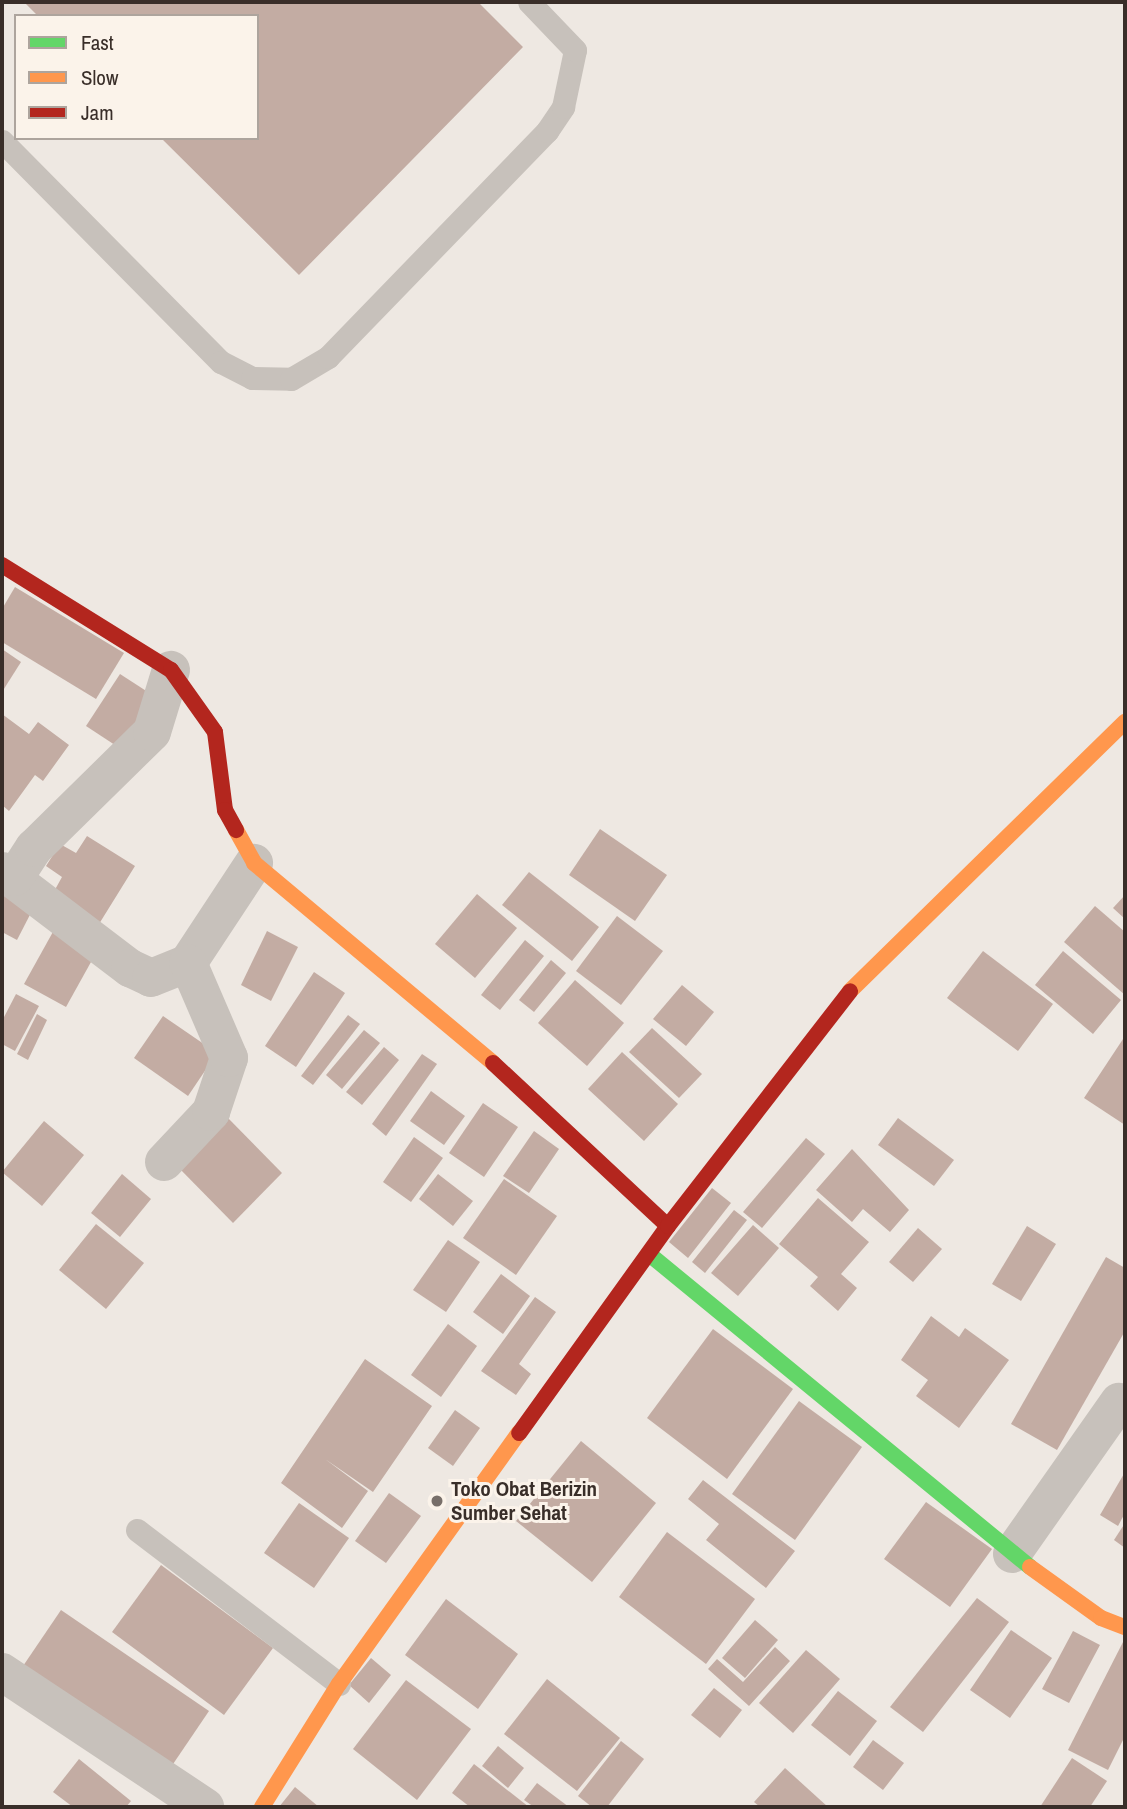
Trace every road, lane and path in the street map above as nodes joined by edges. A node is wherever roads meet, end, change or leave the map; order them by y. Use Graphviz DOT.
graph roads {
  1 [pos="529,2"];
  2 [pos="2,141"];
  3 [pos="2,565"];
  4 [pos="171,670"];
  5 [pos="1125,722"];
  6 [pos="254,863"];
  7 [pos="8,874"];
  8 [pos="188,963"];
  9 [pos="164,1162"];
  10 [pos="668,1226"];
  11 [pos="649,1254"];
  12 [pos="1119,1402"];
  13 [pos="137,1530"];
  14 [pos="1012,1553"];
  15 [pos="1125,1627"];
  16 [pos="2,1672"];
  17 [pos="339,1684"];
  18 [pos="205,1807"];
  19 [pos="262,1807"];
  1 -- 2 [label="lane"];
  3 -- 4 [label="street"];
  4 -- 6 [label="street"];
  4 -- 7 [label="street"];
  5 -- 10 [label="street"];
  6 -- 8 [label="street"];
  6 -- 10 [label="street"];
  7 -- 8 [label="street"];
  8 -- 9 [label="street"];
  10 -- 11 [label="street"];
  11 -- 14 [label="street"];
  11 -- 17 [label="street"];
  12 -- 14 [label="street"];
  13 -- 17 [label="lane"];
  14 -- 15 [label="street"];
  16 -- 18 [label="street"];
  17 -- 19 [label="street"];
}
